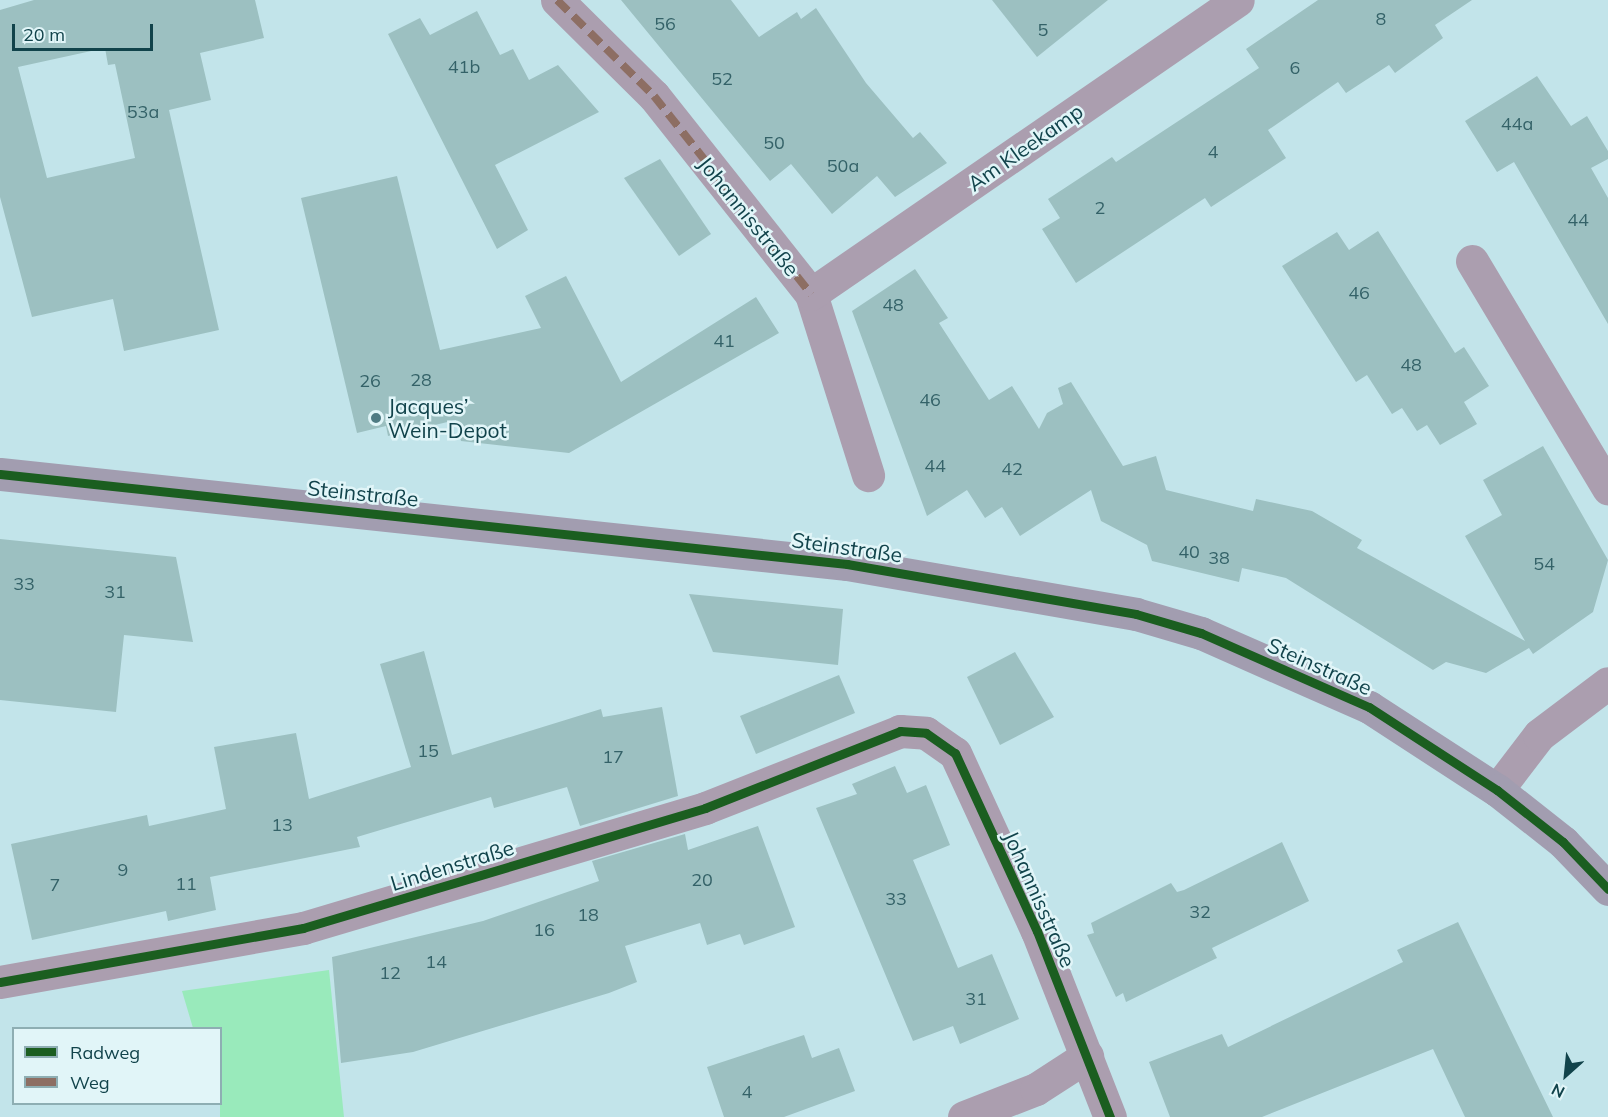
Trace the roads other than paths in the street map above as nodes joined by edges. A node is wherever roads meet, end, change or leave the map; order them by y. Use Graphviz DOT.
graph roads {
  1 [pos="557,0"];
  2 [pos="1238,0"];
  3 [pos="1472,261"];
  4 [pos="811,294"];
  5 [pos="0,474"];
  6 [pos="868,475"];
  7 [pos="1608,488"];
  8 [pos="1608,683"];
  9 [pos="900,731"];
  10 [pos="1497,790"];
  11 [pos="1608,889"];
  12 [pos="0,982"];
  13 [pos="1087,1056"];
  14 [pos="964,1117"];
  15 [pos="1110,1117"];
  1 -- 4 [label="street, Johannisstraße"];
  2 -- 4 [label="street, Am Kleekamp"];
  3 -- 7 [label="street"];
  4 -- 6 [label="street, Johannisstraße"];
  5 -- 10 [label="main road, Steinstraße"];
  8 -- 10 [label="street"];
  9 -- 12 [label="street, Lindenstraße"];
  9 -- 13 [label="street, Johannisstraße"];
  10 -- 11 [label="main road, Steinstraße"];
  13 -- 14 [label="street"];
  13 -- 15 [label="street, Johannisstraße"];
}
